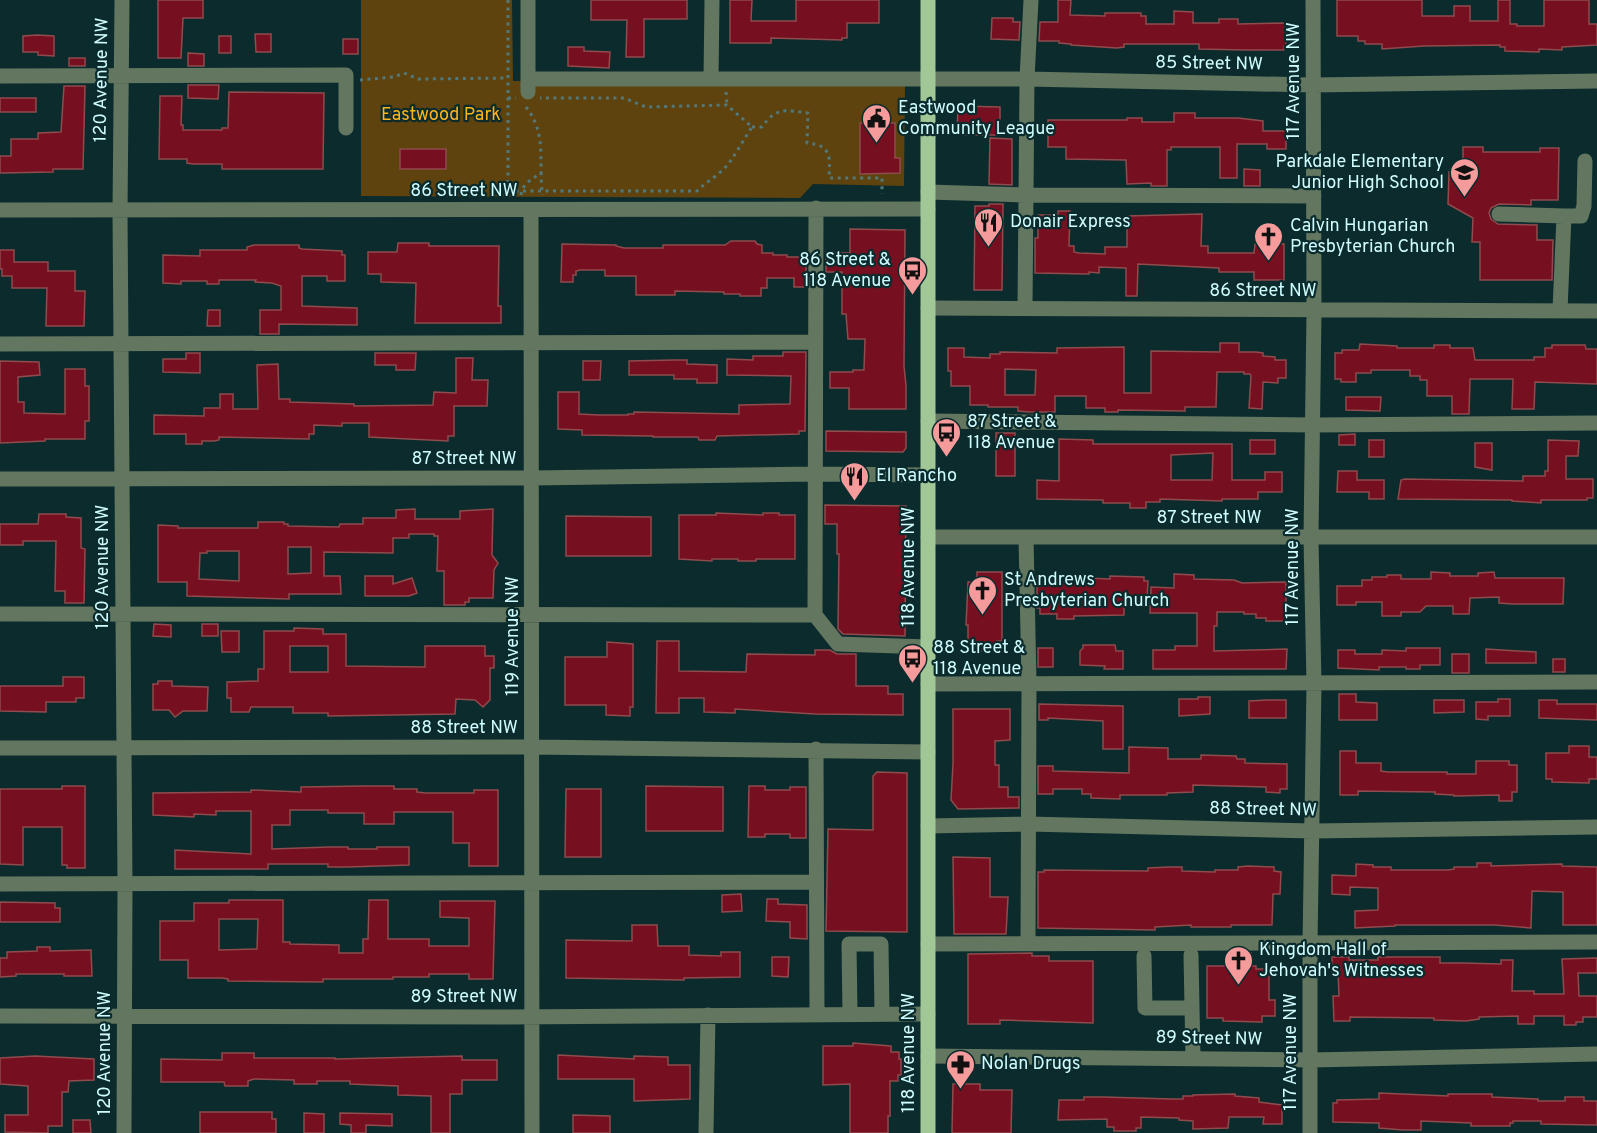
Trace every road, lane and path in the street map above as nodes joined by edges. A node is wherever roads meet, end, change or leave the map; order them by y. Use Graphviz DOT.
graph roads {
  1 [pos="123,0"];
  2 [pos="508,0"];
  3 [pos="528,0"];
  4 [pos="712,0"];
  5 [pos="928,0"];
  6 [pos="1031,0"];
  7 [pos="1313,0"];
  8 [pos="0,76"];
  9 [pos="122,76"];
  10 [pos="508,78"];
  11 [pos="711,79"];
  12 [pos="928,79"];
  13 [pos="1028,79"];
  14 [pos="346,81"];
  15 [pos="1597,81"];
  16 [pos="1312,85"];
  17 [pos="527,92"];
  18 [pos="508,98"];
  19 [pos="534,116"];
  20 [pos="752,127"];
  21 [pos="346,128"];
  22 [pos="1585,161"];
  23 [pos="541,173"];
  24 [pos="508,191"];
  25 [pos="928,192"];
  26 [pos="1027,195"];
  27 [pos="1314,196"];
  28 [pos="816,208"];
  29 [pos="882,208"];
  30 [pos="928,209"];
  31 [pos="0,210"];
  32 [pos="508,210"];
  33 [pos="531,210"];
  34 [pos="120,211"];
  35 [pos="1499,214"];
  36 [pos="1564,216"];
  37 [pos="928,308"];
  38 [pos="1025,308"];
  39 [pos="1560,310"];
  40 [pos="1314,311"];
  41 [pos="1597,311"];
  42 [pos="815,342"];
  43 [pos="532,343"];
  44 [pos="0,344"];
  45 [pos="121,344"];
  46 [pos="928,421"];
  47 [pos="1597,423"];
  48 [pos="1313,425"];
  49 [pos="814,474"];
  50 [pos="928,475"];
  51 [pos="532,478"];
  52 [pos="0,479"];
  53 [pos="122,479"];
  54 [pos="928,537"];
  55 [pos="1026,537"];
  56 [pos="1597,537"];
  57 [pos="1311,538"];
  58 [pos="124,613"];
  59 [pos="0,614"];
  60 [pos="533,615"];
  61 [pos="815,615"];
  62 [pos="928,647"];
  63 [pos="1597,682"];
  64 [pos="1029,683"];
  65 [pos="928,684"];
  66 [pos="1314,684"];
  67 [pos="532,747"];
  68 [pos="0,748"];
  69 [pos="123,748"];
  70 [pos="816,749"];
  71 [pos="928,752"];
  72 [pos="1028,824"];
  73 [pos="928,826"];
  74 [pos="1597,827"];
  75 [pos="1313,831"];
  76 [pos="816,882"];
  77 [pos="0,884"];
  78 [pos="125,884"];
  79 [pos="532,884"];
  80 [pos="1597,942"];
  81 [pos="1028,943"];
  82 [pos="928,944"];
  83 [pos="1310,944"];
  84 [pos="1191,955"];
  85 [pos="1144,956"];
  86 [pos="1192,1008"];
  87 [pos="817,1014"];
  88 [pos="850,1014"];
  89 [pos="882,1014"];
  90 [pos="928,1014"];
  91 [pos="708,1015"];
  92 [pos="0,1016"];
  93 [pos="532,1016"];
  94 [pos="124,1017"];
  95 [pos="1597,1054"];
  96 [pos="928,1056"];
  97 [pos="1193,1058"];
  98 [pos="1311,1060"];
  99 [pos="124,1133"];
  100 [pos="532,1133"];
  101 [pos="706,1133"];
  102 [pos="928,1133"];
  103 [pos="1310,1133"];
  1 -- 9 [label="street, 120 Avenue NW"];
  2 -- 10 [label="path"];
  3 -- 17 [label="street"];
  4 -- 11 [label="street"];
  5 -- 12 [label="main road, 118 Avenue NW"];
  6 -- 13 [label="street"];
  7 -- 16 [label="street, 117 Avenue NW"];
  8 -- 9 [label="street"];
  9 -- 14 [label="street"];
  9 -- 34 [label="street, 120 Avenue NW"];
  10 -- 14 [label="path"];
  10 -- 18 [label="path"];
  11 -- 12 [label="street, 85 Street NW"];
  11 -- 17 [label="street, 85 Street NW"];
  12 -- 13 [label="street, 85 Street NW"];
  12 -- 25 [label="main road, 118 Avenue NW"];
  13 -- 16 [label="street, 85 Street NW"];
  13 -- 26 [label="street"];
  14 -- 21 [label="street"];
  15 -- 16 [label="street, 85 Street NW"];
  16 -- 27 [label="street, 117 Avenue NW"];
  17 -- 18 [label="path"];
  17 -- 20 [label="path"];
  18 -- 24 [label="path"];
  19 -- 23 [label="path"];
  20 -- 24 [label="path"];
  20 -- 29 [label="path"];
  22 -- 36 [label="street"];
  24 -- 32 [label="path"];
  25 -- 26 [label="street"];
  25 -- 30 [label="main road, 118 Avenue NW"];
  26 -- 27 [label="street"];
  26 -- 38 [label="street"];
  27 -- 40 [label="street, 117 Avenue NW"];
  28 -- 29 [label="street, 86 Street NW"];
  28 -- 33 [label="street, 86 Street NW"];
  28 -- 42 [label="street"];
  29 -- 30 [label="street, 86 Street NW"];
  30 -- 37 [label="main road, 118 Avenue NW"];
  31 -- 34 [label="street, 86 Street NW"];
  32 -- 33 [label="street, 86 Street NW"];
  32 -- 34 [label="street, 86 Street NW"];
  33 -- 43 [label="street, 119 Avenue NW"];
  34 -- 45 [label="street, 120 Avenue NW"];
  35 -- 36 [label="street"];
  36 -- 39 [label="street"];
  37 -- 38 [label="street, 86 Street NW"];
  37 -- 46 [label="main road, 118 Avenue NW"];
  38 -- 40 [label="street, 86 Street NW"];
  39 -- 40 [label="street, 86 Street NW"];
  39 -- 41 [label="street, 86 Street NW"];
  40 -- 48 [label="street, 117 Avenue NW"];
  42 -- 43 [label="street"];
  42 -- 49 [label="street"];
  43 -- 45 [label="street"];
  43 -- 51 [label="street, 119 Avenue NW"];
  44 -- 45 [label="street"];
  45 -- 53 [label="street, 120 Avenue NW"];
  46 -- 48 [label="street"];
  46 -- 50 [label="main road, 118 Avenue NW"];
  47 -- 48 [label="street"];
  48 -- 57 [label="street, 117 Avenue NW"];
  49 -- 50 [label="street, 87 Street NW"];
  49 -- 51 [label="street, 87 Street NW"];
  49 -- 61 [label="street"];
  50 -- 54 [label="main road, 118 Avenue NW"];
  51 -- 53 [label="street, 87 Street NW"];
  51 -- 60 [label="street, 119 Avenue NW"];
  52 -- 53 [label="street, 87 Street NW"];
  53 -- 58 [label="street, 120 Avenue NW"];
  54 -- 55 [label="street, 87 Street NW"];
  54 -- 62 [label="main road, 118 Avenue NW"];
  55 -- 57 [label="street, 87 Street NW"];
  55 -- 64 [label="street"];
  56 -- 57 [label="street, 87 Street NW"];
  57 -- 66 [label="street, 117 Avenue NW"];
  58 -- 59 [label="street"];
  58 -- 60 [label="street"];
  58 -- 69 [label="street, 120 Avenue NW"];
  60 -- 61 [label="street"];
  60 -- 67 [label="street, 119 Avenue NW"];
  61 -- 62 [label="street"];
  62 -- 65 [label="main road, 118 Avenue NW"];
  63 -- 66 [label="street"];
  64 -- 65 [label="street"];
  64 -- 66 [label="street"];
  64 -- 72 [label="street"];
  65 -- 71 [label="main road, 118 Avenue NW"];
  66 -- 75 [label="street, 117 Avenue NW"];
  67 -- 69 [label="street, 88 Street NW"];
  67 -- 70 [label="street, 88 Street NW"];
  67 -- 79 [label="street, 119 Avenue NW"];
  68 -- 69 [label="street, 88 Street NW"];
  69 -- 78 [label="street, 120 Avenue NW"];
  70 -- 71 [label="street, 88 Street NW"];
  70 -- 76 [label="street"];
  71 -- 73 [label="main road, 118 Avenue NW"];
  72 -- 73 [label="street, 88 Street NW"];
  72 -- 75 [label="street, 88 Street NW"];
  72 -- 81 [label="street"];
  73 -- 82 [label="main road, 118 Avenue NW"];
  74 -- 75 [label="street, 88 Street NW"];
  75 -- 83 [label="street, 117 Avenue NW"];
  76 -- 79 [label="street"];
  76 -- 87 [label="street"];
  77 -- 78 [label="street"];
  78 -- 79 [label="street"];
  78 -- 94 [label="street, 120 Avenue NW"];
  79 -- 93 [label="street, 119 Avenue NW"];
  80 -- 83 [label="street"];
  81 -- 82 [label="street"];
  81 -- 83 [label="street"];
  82 -- 90 [label="main road, 118 Avenue NW"];
  83 -- 98 [label="street, 117 Avenue NW"];
  84 -- 86 [label="street"];
  85 -- 86 [label="street"];
  86 -- 97 [label="street"];
  87 -- 88 [label="street, 89 Street NW"];
  87 -- 91 [label="street, 89 Street NW"];
  88 -- 89 [label="street, 89 Street NW"];
  88 -- 89 [label="street"];
  89 -- 90 [label="street, 89 Street NW"];
  90 -- 96 [label="main road, 118 Avenue NW"];
  91 -- 93 [label="street, 89 Street NW"];
  91 -- 101 [label="street"];
  92 -- 94 [label="street, 89 Street NW"];
  93 -- 94 [label="street, 89 Street NW"];
  93 -- 100 [label="street, 119 Avenue NW"];
  94 -- 99 [label="street, 120 Avenue NW"];
  95 -- 98 [label="street, 89 Street NW"];
  96 -- 97 [label="street, 89 Street NW"];
  96 -- 102 [label="main road, 118 Avenue NW"];
  97 -- 98 [label="street, 89 Street NW"];
  98 -- 103 [label="street, 117 Avenue NW"];
}
